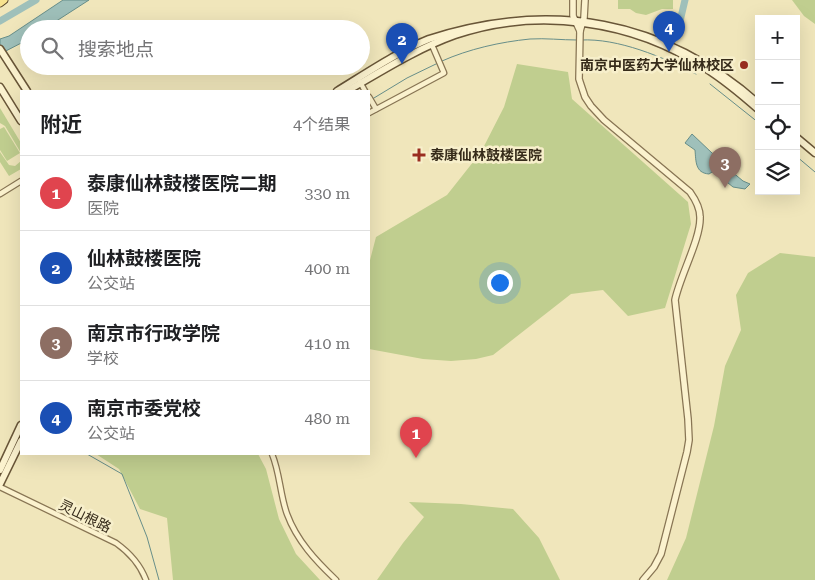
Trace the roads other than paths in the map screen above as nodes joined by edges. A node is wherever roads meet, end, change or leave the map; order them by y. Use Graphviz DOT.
graph roads {
  1 [pos="4,0"];
  2 [pos="573,0"];
  3 [pos="585,0"];
  4 [pos="0,2"];
  5 [pos="574,19"];
  6 [pos="584,20"];
  7 [pos="580,31"];
  8 [pos="433,48"];
  9 [pos="0,49"];
  10 [pos="370,74"];
  11 [pos="369,75"];
  12 [pos="359,81"];
  13 [pos="0,87"];
  14 [pos="26,90"];
  15 [pos="347,90"];
  16 [pos="364,90"];
  17 [pos="370,99"];
  18 [pos="755,101"];
  19 [pos="755,107"];
  20 [pos="376,109"];
  21 [pos="370,112"];
  22 [pos="20,119"];
  23 [pos="800,140"];
  24 [pos="800,145"];
  25 [pos="815,153"];
  26 [pos="815,158"];
  27 [pos="20,182"];
  28 [pos="0,194"];
  29 [pos="20,427"];
  30 [pos="20,442"];
  31 [pos="272,455"];
  32 [pos="0,470"];
  33 [pos="0,485"];
  34 [pos="146,580"];
  35 [pos="336,580"];
  36 [pos="643,580"];
  1 -- 4 [label="main road"];
  2 -- 5 [label="street"];
  3 -- 6 [label="street"];
  5 -- 6 [label="main road"];
  5 -- 7 [label="street"];
  5 -- 8 [label="main road"];
  5 -- 10 [label="main road"];
  6 -- 7 [label="street"];
  6 -- 18 [label="main road"];
  6 -- 19 [label="main road"];
  7 -- 36 [label="street"];
  8 -- 12 [label="main road"];
  8 -- 20 [label="street"];
  9 -- 14 [label="main road"];
  11 -- 12 [label="main road"];
  12 -- 15 [label="main road"];
  12 -- 16 [label="street"];
  13 -- 22 [label="main road"];
  17 -- 20 [label="street"];
  20 -- 21 [label="street"];
  23 -- 25 [label="main road"];
  24 -- 26 [label="main road"];
  27 -- 28 [label="street"];
  29 -- 32 [label="main road"];
  30 -- 33 [label="main road"];
  31 -- 35 [label="street"];
  33 -- 34 [label="street, 灵山根路"];
}
